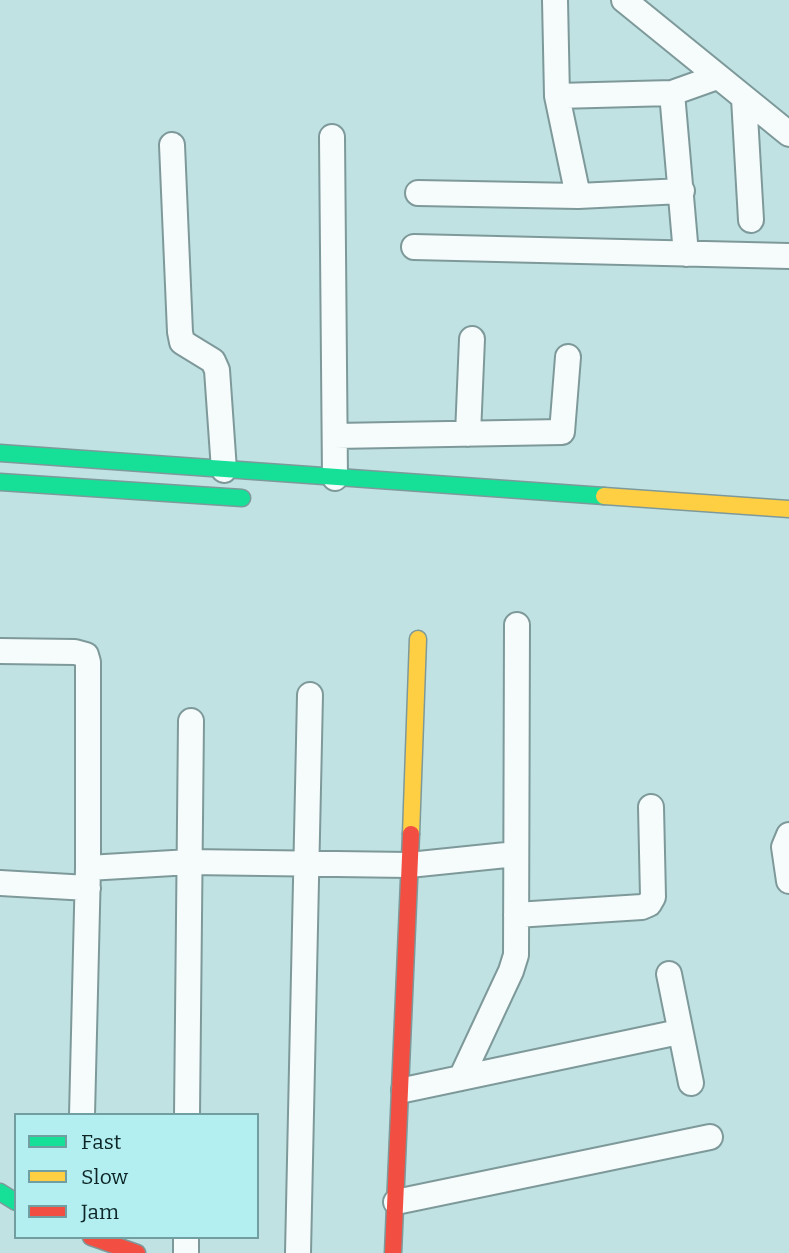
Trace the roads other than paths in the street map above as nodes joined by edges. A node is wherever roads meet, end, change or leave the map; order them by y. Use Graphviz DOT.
graph roads {
  1 [pos="555,0"];
  2 [pos="624,0"];
  3 [pos="717,77"];
  4 [pos="672,93"];
  5 [pos="557,96"];
  6 [pos="744,99"];
  7 [pos="789,134"];
  8 [pos="332,137"];
  9 [pos="172,145"];
  10 [pos="682,191"];
  11 [pos="418,193"];
  12 [pos="578,196"];
  13 [pos="751,220"];
  14 [pos="414,247"];
  15 [pos="686,254"];
  16 [pos="789,256"];
  17 [pos="472,339"];
  18 [pos="568,357"];
  19 [pos="468,434"];
  20 [pos="335,436"];
  21 [pos="0,453"];
  22 [pos="224,470"];
  23 [pos="335,478"];
  24 [pos="0,482"];
  25 [pos="255,499"];
  26 [pos="789,509"];
  27 [pos="517,625"];
  28 [pos="418,639"];
  29 [pos="0,651"];
  30 [pos="310,695"];
  31 [pos="191,721"];
  32 [pos="651,807"];
  33 [pos="789,835"];
  34 [pos="516,854"];
  35 [pos="190,862"];
  36 [pos="307,863"];
  37 [pos="409,865"];
  38 [pos="88,878"];
  39 [pos="789,880"];
  40 [pos="0,883"];
  41 [pos="516,915"];
  42 [pos="669,974"];
  43 [pos="679,1031"];
  44 [pos="461,1078"];
  45 [pos="691,1083"];
  46 [pos="404,1090"];
  47 [pos="82,1113"];
  48 [pos="187,1113"];
  49 [pos="710,1137"];
  50 [pos="396,1202"];
  51 [pos="96,1239"];
  52 [pos="129,1252"];
  53 [pos="298,1253"];
  54 [pos="393,1253"];
  1 -- 5 [label="street"];
  2 -- 3 [label="street"];
  3 -- 4 [label="street"];
  3 -- 6 [label="street"];
  4 -- 5 [label="street"];
  4 -- 10 [label="street"];
  5 -- 12 [label="street"];
  6 -- 7 [label="street"];
  6 -- 13 [label="street"];
  8 -- 20 [label="street"];
  9 -- 22 [label="street"];
  10 -- 12 [label="street"];
  10 -- 15 [label="street"];
  11 -- 12 [label="street"];
  14 -- 15 [label="street"];
  15 -- 16 [label="street"];
  17 -- 19 [label="street"];
  18 -- 19 [label="street"];
  19 -- 20 [label="street"];
  20 -- 23 [label="street"];
  21 -- 22 [label="main road"];
  22 -- 23 [label="main road"];
  23 -- 26 [label="main road"];
  24 -- 25 [label="main road"];
  27 -- 34 [label="street"];
  28 -- 37 [label="main road"];
  29 -- 38 [label="street"];
  30 -- 36 [label="street"];
  31 -- 35 [label="street"];
  32 -- 41 [label="street"];
  33 -- 39 [label="street"];
  34 -- 37 [label="street"];
  34 -- 41 [label="street"];
  35 -- 36 [label="street"];
  35 -- 38 [label="street"];
  35 -- 48 [label="street"];
  36 -- 37 [label="street"];
  36 -- 53 [label="street"];
  37 -- 46 [label="main road"];
  38 -- 40 [label="street"];
  38 -- 47 [label="street"];
  41 -- 44 [label="street"];
  42 -- 43 [label="street"];
  43 -- 44 [label="street"];
  43 -- 45 [label="street"];
  44 -- 46 [label="street"];
  46 -- 50 [label="main road"];
  49 -- 50 [label="street"];
  50 -- 54 [label="main road"];
  51 -- 52 [label="main road"];
}
